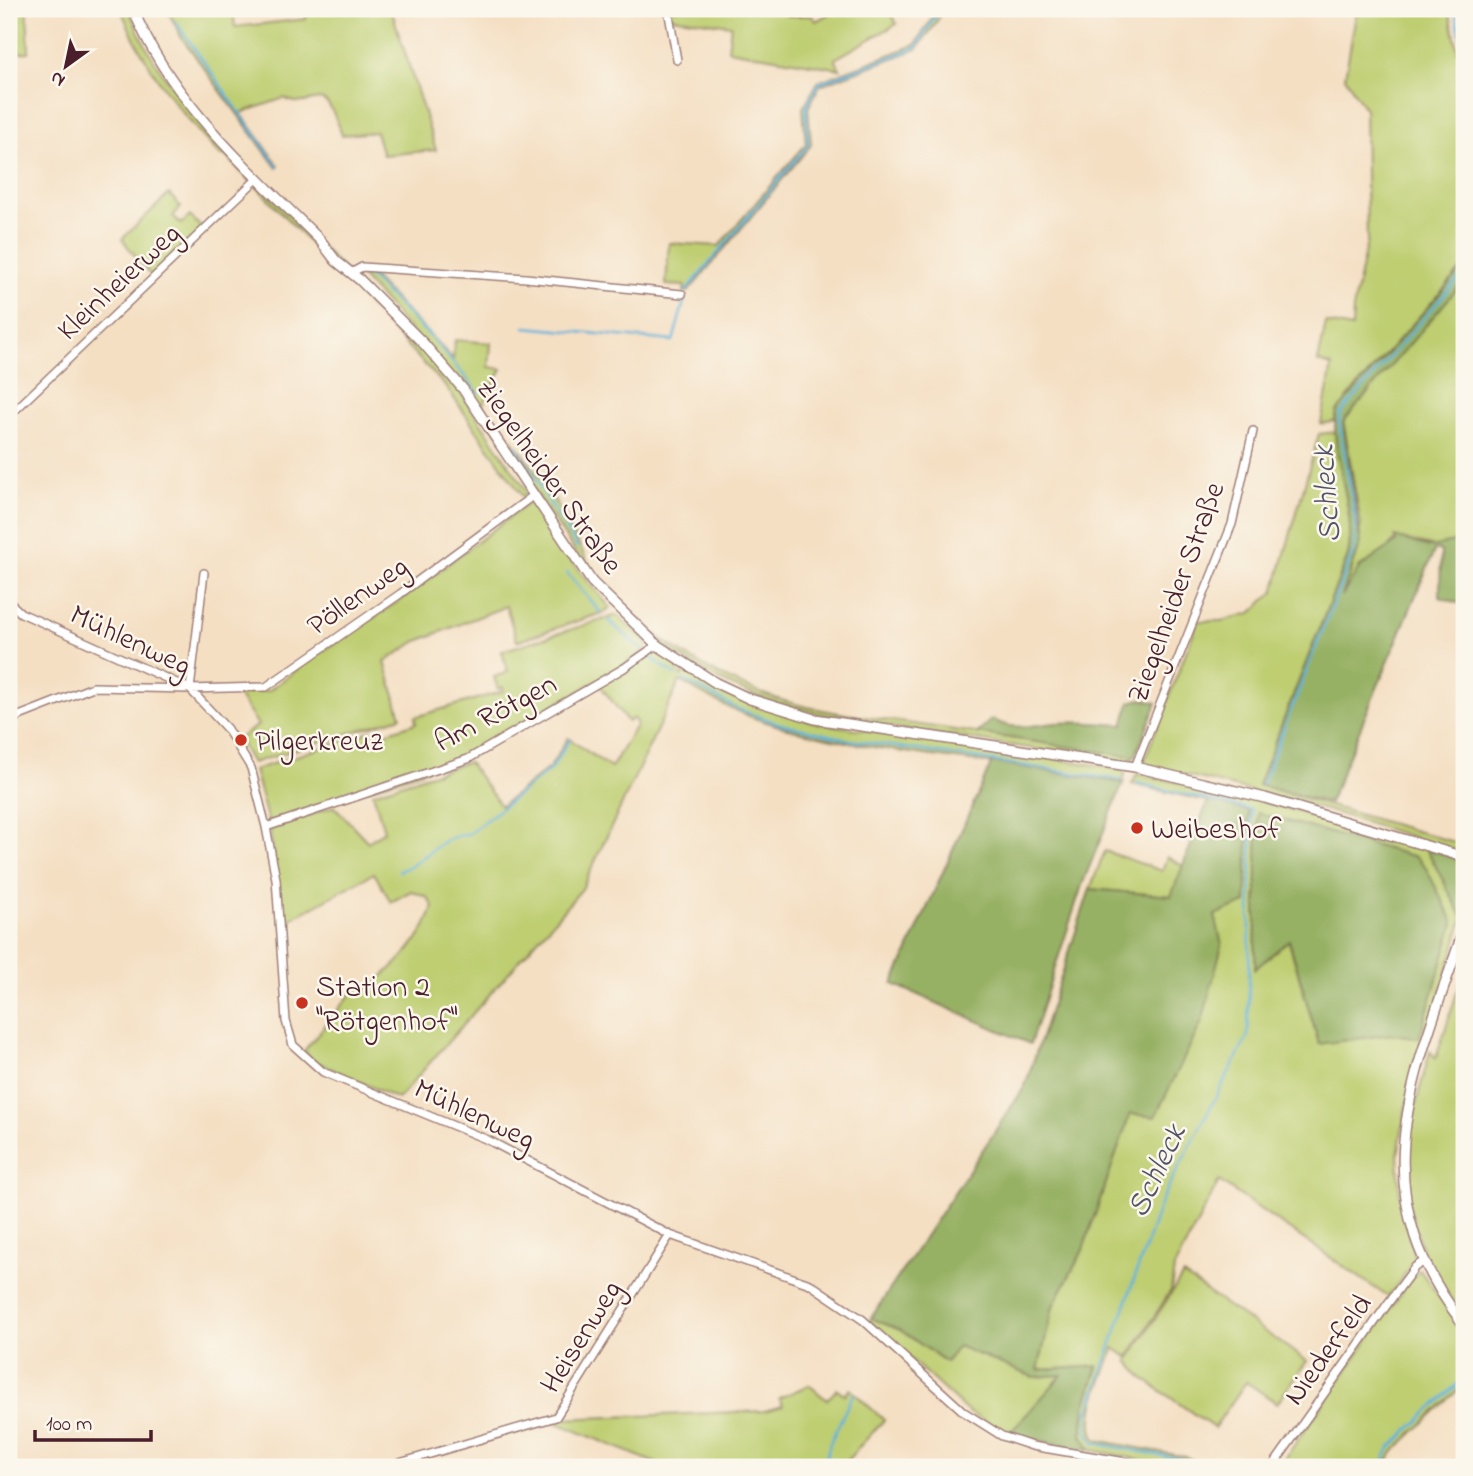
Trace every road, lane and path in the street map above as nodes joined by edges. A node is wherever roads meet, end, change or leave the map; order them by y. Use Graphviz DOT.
graph roads {
  1 [pos="133,9"];
  2 [pos="667,9"];
  3 [pos="677,60"];
  4 [pos="258,178"];
  5 [pos="351,272"];
  6 [pos="682,294"];
  7 [pos="9,416"];
  8 [pos="1253,431"];
  9 [pos="534,495"];
  10 [pos="204,573"];
  11 [pos="9,602"];
  12 [pos="656,645"];
  13 [pos="190,689"];
  14 [pos="9,720"];
  15 [pos="1135,767"];
  16 [pos="266,827"];
  17 [pos="1464,857"];
  18 [pos="1464,929"];
  19 [pos="670,1235"];
  20 [pos="1423,1262"];
  21 [pos="1464,1325"];
  22 [pos="386,1467"];
  23 [pos="1155,1467"];
  24 [pos="1272,1467"];
  1 -- 4 [label="street, Ziegelheider Straße"];
  2 -- 3 [label="street"];
  4 -- 5 [label="street, Ziegelheider Straße"];
  4 -- 7 [label="street, Kleinheierweg"];
  5 -- 6 [label="street"];
  5 -- 9 [label="street, Ziegelheider Straße"];
  8 -- 15 [label="street, Ziegelheider Straße"];
  9 -- 12 [label="street, Ziegelheider Straße"];
  9 -- 13 [label="street, Pöllenweg"];
  10 -- 13 [label="street"];
  11 -- 13 [label="street, Mühlenweg"];
  12 -- 15 [label="street, Ziegelheider Straße"];
  12 -- 16 [label="street, Am Rötgen"];
  13 -- 14 [label="street, Pöllenweg"];
  13 -- 16 [label="street, Mühlenweg"];
  15 -- 17 [label="street, Ziegelheider Straße"];
  16 -- 19 [label="street, Mühlenweg"];
  18 -- 20 [label="street"];
  19 -- 22 [label="street, Heisenweg"];
  19 -- 23 [label="street, Mühlenweg"];
  20 -- 21 [label="street"];
  20 -- 24 [label="street, Niederfeld"];
}
